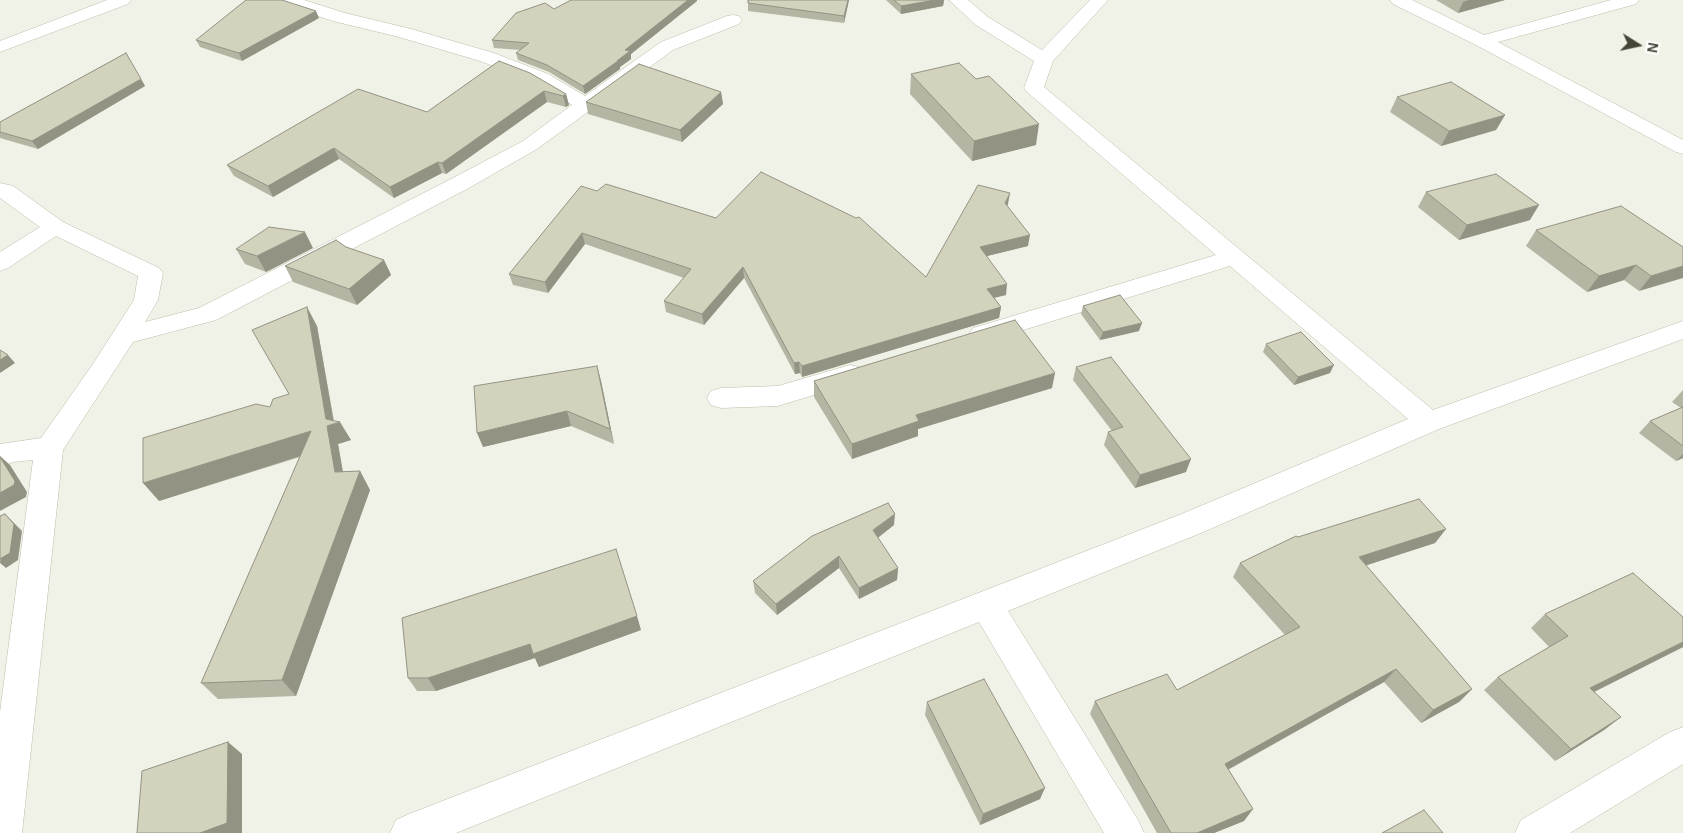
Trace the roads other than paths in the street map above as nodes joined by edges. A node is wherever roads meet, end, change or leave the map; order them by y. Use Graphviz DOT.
graph roads {
  1 [pos="122,0"];
  2 [pos="287,0"];
  3 [pos="958,0"];
  4 [pos="1099,0"];
  5 [pos="1398,0"];
  6 [pos="1630,0"];
  7 [pos="733,20"];
  8 [pos="1482,40"];
  9 [pos="0,47"];
  10 [pos="1044,58"];
  11 [pos="586,105"];
  12 [pos="1683,148"];
  13 [pos="0,190"];
  14 [pos="55,226"];
  15 [pos="1234,258"];
  16 [pos="0,263"];
  17 [pos="1683,330"];
  18 [pos="124,336"];
  19 [pos="958,341"];
  20 [pos="873,367"];
  21 [pos="721,398"];
  22 [pos="1429,422"];
  23 [pos="49,448"];
  24 [pos="0,456"];
  25 [pos="986,604"];
  26 [pos="1683,744"];
  27 [pos="3,833"];
  28 [pos="409,833"];
  29 [pos="1125,833"];
  30 [pos="1534,833"];
  1 -- 9 [label="street"];
  2 -- 11 [label="street"];
  3 -- 10 [label="street"];
  4 -- 10 [label="street"];
  5 -- 8 [label="street"];
  6 -- 8 [label="street"];
  7 -- 11 [label="street"];
  8 -- 12 [label="street"];
  10 -- 15 [label="street"];
  11 -- 18 [label="street"];
  13 -- 14 [label="street"];
  14 -- 16 [label="street"];
  14 -- 18 [label="street"];
  15 -- 19 [label="street"];
  15 -- 22 [label="street"];
  17 -- 22 [label="street"];
  18 -- 23 [label="street"];
  20 -- 21 [label="street"];
  22 -- 25 [label="street"];
  23 -- 24 [label="street"];
  23 -- 27 [label="street"];
  25 -- 28 [label="street"];
  25 -- 29 [label="street"];
  26 -- 30 [label="street"];
}
